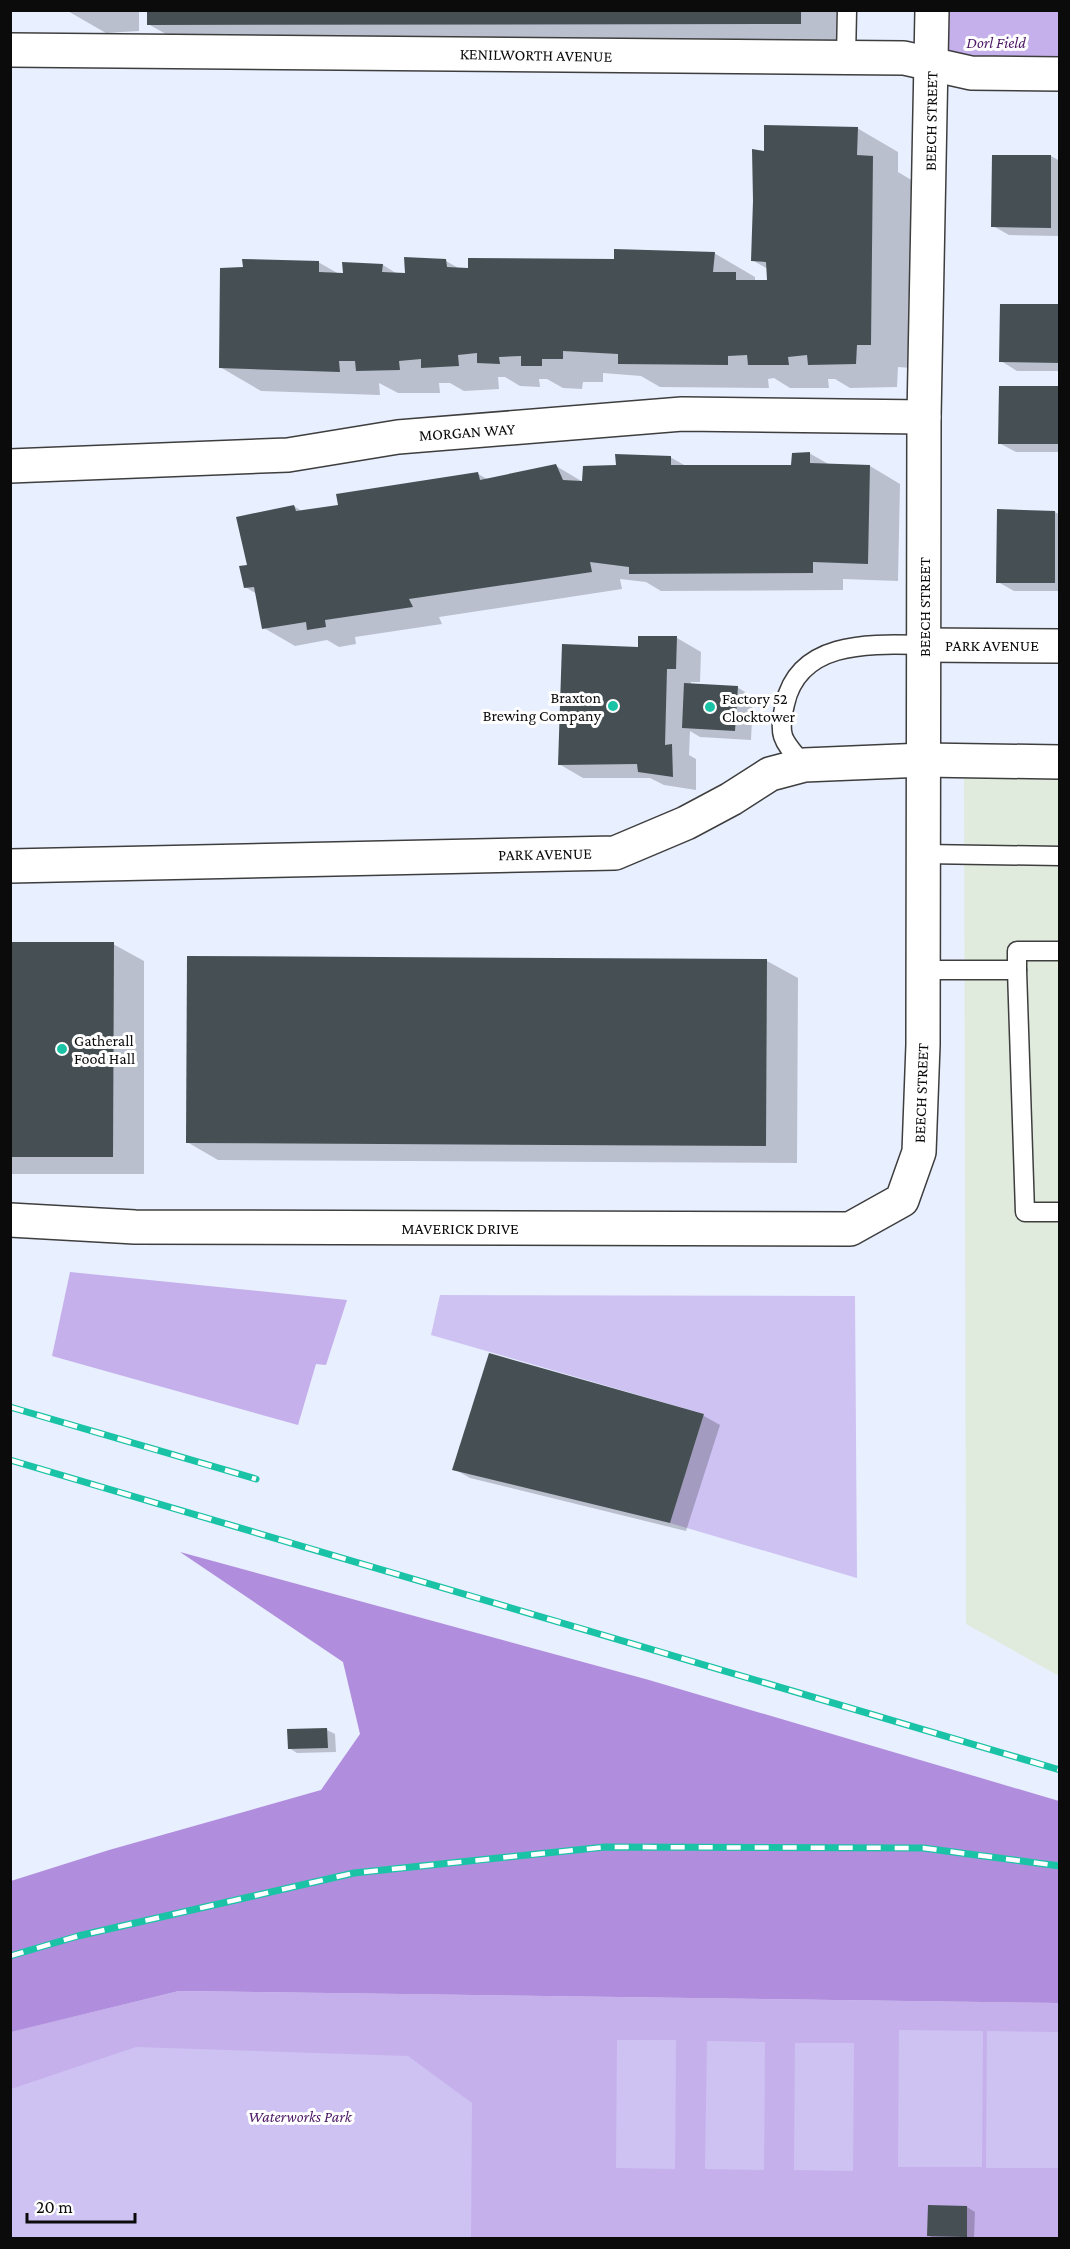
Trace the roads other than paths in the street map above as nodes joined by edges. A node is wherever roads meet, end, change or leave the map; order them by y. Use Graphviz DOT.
graph roads {
  1 [pos="847,10"];
  2 [pos="932,10"];
  3 [pos="10,50"];
  4 [pos="846,57"];
  5 [pos="932,63"];
  6 [pos="1059,74"];
  7 [pos="924,417"];
  8 [pos="10,466"];
  9 [pos="924,645"];
  10 [pos="1059,646"];
  11 [pos="924,760"];
  12 [pos="1059,762"];
  13 [pos="804,765"];
  14 [pos="924,854"];
  15 [pos="1059,856"];
  16 [pos="10,866"];
  17 [pos="1059,951"];
  18 [pos="923,970"];
  19 [pos="1017,970"];
  20 [pos="902,1200"];
  21 [pos="1059,1212"];
  22 [pos="10,1220"];
  1 -- 4 [label="lane"];
  2 -- 5 [label="street, BEECH STREET"];
  3 -- 4 [label="street, KENILWORTH AVENUE"];
  4 -- 5 [label="street, KENILWORTH AVENUE"];
  5 -- 6 [label="street, KENILWORTH AVENUE"];
  5 -- 7 [label="street, BEECH STREET"];
  7 -- 8 [label="street, MORGAN WAY"];
  7 -- 9 [label="street, BEECH STREET"];
  9 -- 10 [label="street, PARK AVENUE"];
  9 -- 11 [label="street, BEECH STREET"];
  9 -- 13 [label="lane"];
  11 -- 12 [label="street, PARK AVENUE"];
  11 -- 13 [label="street, PARK AVENUE"];
  11 -- 14 [label="street, BEECH STREET"];
  13 -- 16 [label="street, PARK AVENUE"];
  14 -- 15 [label="lane"];
  14 -- 18 [label="street, BEECH STREET"];
  17 -- 19 [label="lane"];
  18 -- 19 [label="lane"];
  18 -- 20 [label="street, BEECH STREET"];
  19 -- 21 [label="lane"];
  20 -- 22 [label="street, MAVERICK DRIVE"];
}
